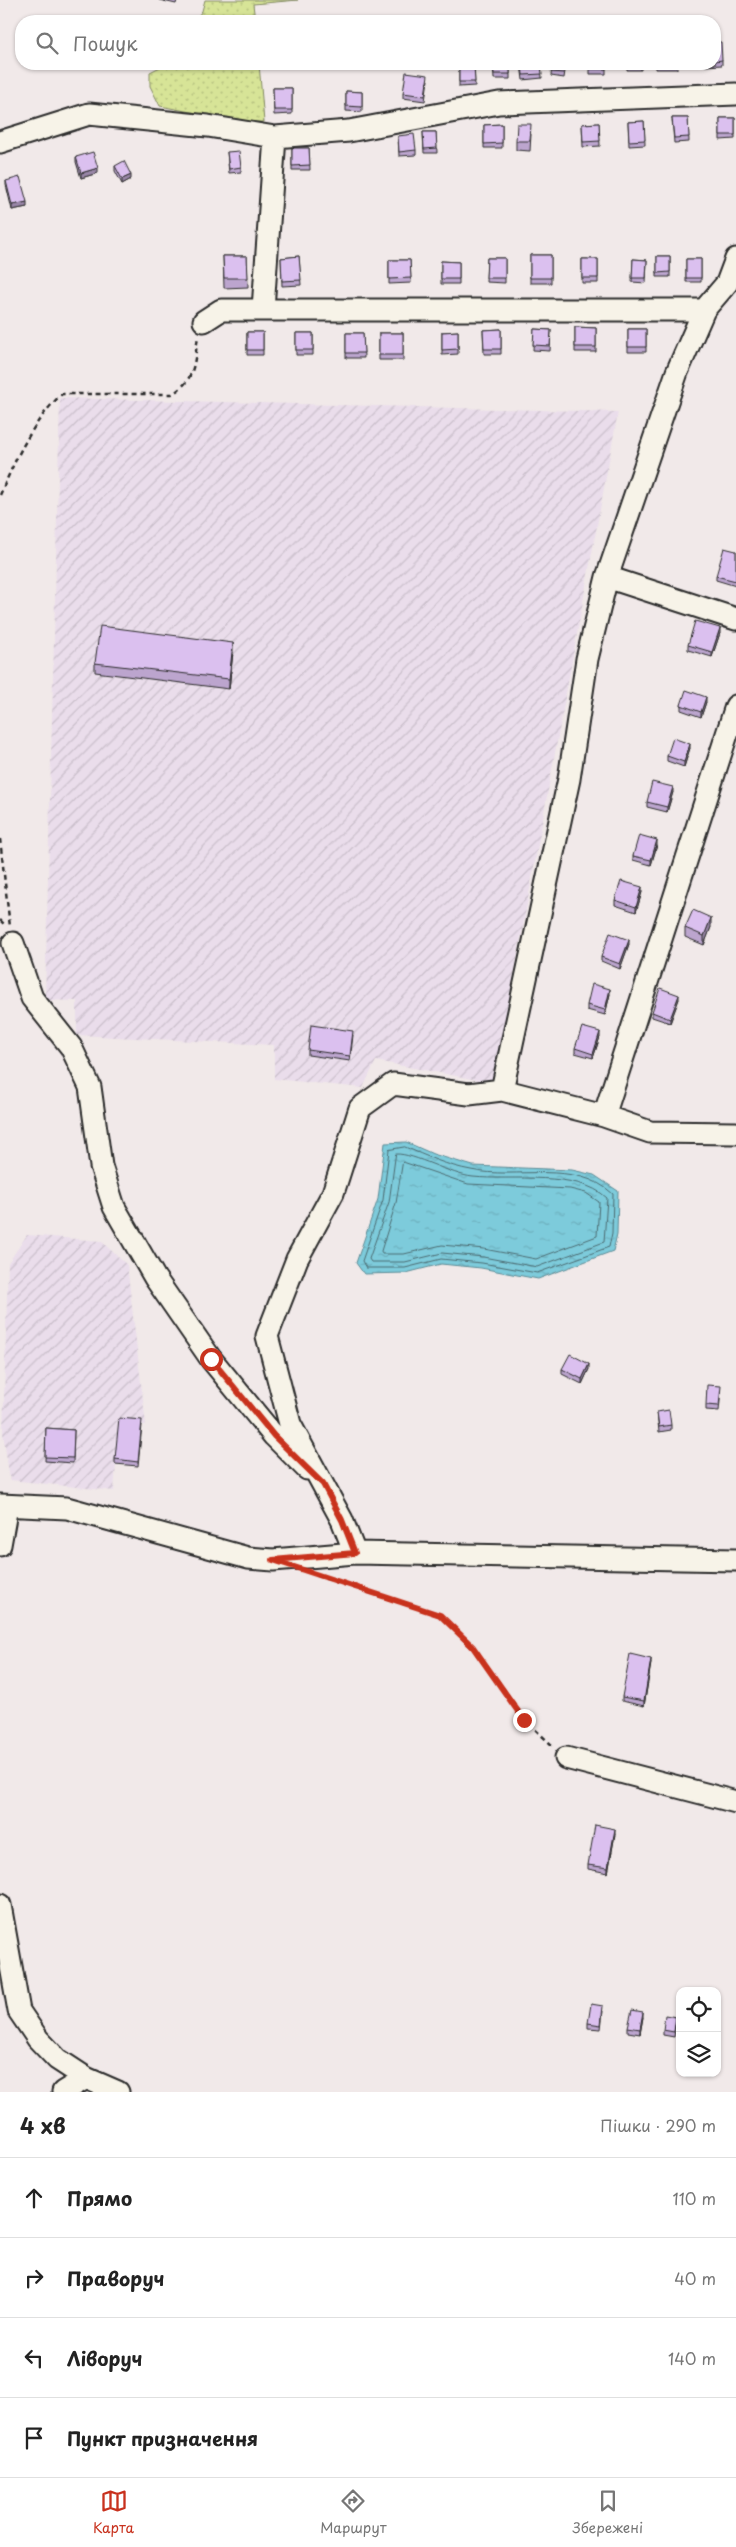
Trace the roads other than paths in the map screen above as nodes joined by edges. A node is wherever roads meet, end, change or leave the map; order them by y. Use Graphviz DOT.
graph roads {
  1 [pos="736,94"];
  2 [pos="275,137"];
  3 [pos="0,142"];
  4 [pos="736,259"];
  5 [pos="263,309"];
  6 [pos="704,310"];
  7 [pos="204,321"];
  8 [pos="607,577"];
  9 [pos="736,619"];
  10 [pos="736,706"];
  11 [pos="11,936"];
  12 [pos="502,1090"];
  13 [pos="604,1116"];
  14 [pos="736,1133"];
  15 [pos="323,1484"];
  16 [pos="3,1505"];
  17 [pos="0,1545"];
  18 [pos="355,1553"];
  19 [pos="736,1560"];
  20 [pos="566,1758"];
  21 [pos="736,1802"];
  22 [pos="0,1906"];
  23 [pos="9,2010"];
  24 [pos="86,2078"];
  25 [pos="112,2091"];
  26 [pos="62,2092"];
  1 -- 2 [label="street"];
  2 -- 3 [label="street"];
  2 -- 5 [label="street"];
  4 -- 6 [label="street"];
  5 -- 6 [label="street"];
  5 -- 7 [label="street"];
  6 -- 8 [label="street"];
  8 -- 9 [label="street"];
  8 -- 12 [label="street"];
  10 -- 13 [label="street"];
  11 -- 15 [label="street"];
  12 -- 13 [label="street"];
  12 -- 15 [label="street"];
  13 -- 14 [label="street"];
  15 -- 18 [label="street"];
  16 -- 17 [label="street"];
  16 -- 18 [label="street"];
  18 -- 19 [label="street"];
  20 -- 21 [label="street"];
  22 -- 23 [label="street"];
  23 -- 24 [label="street"];
  24 -- 25 [label="street"];
  24 -- 26 [label="street"];
}
